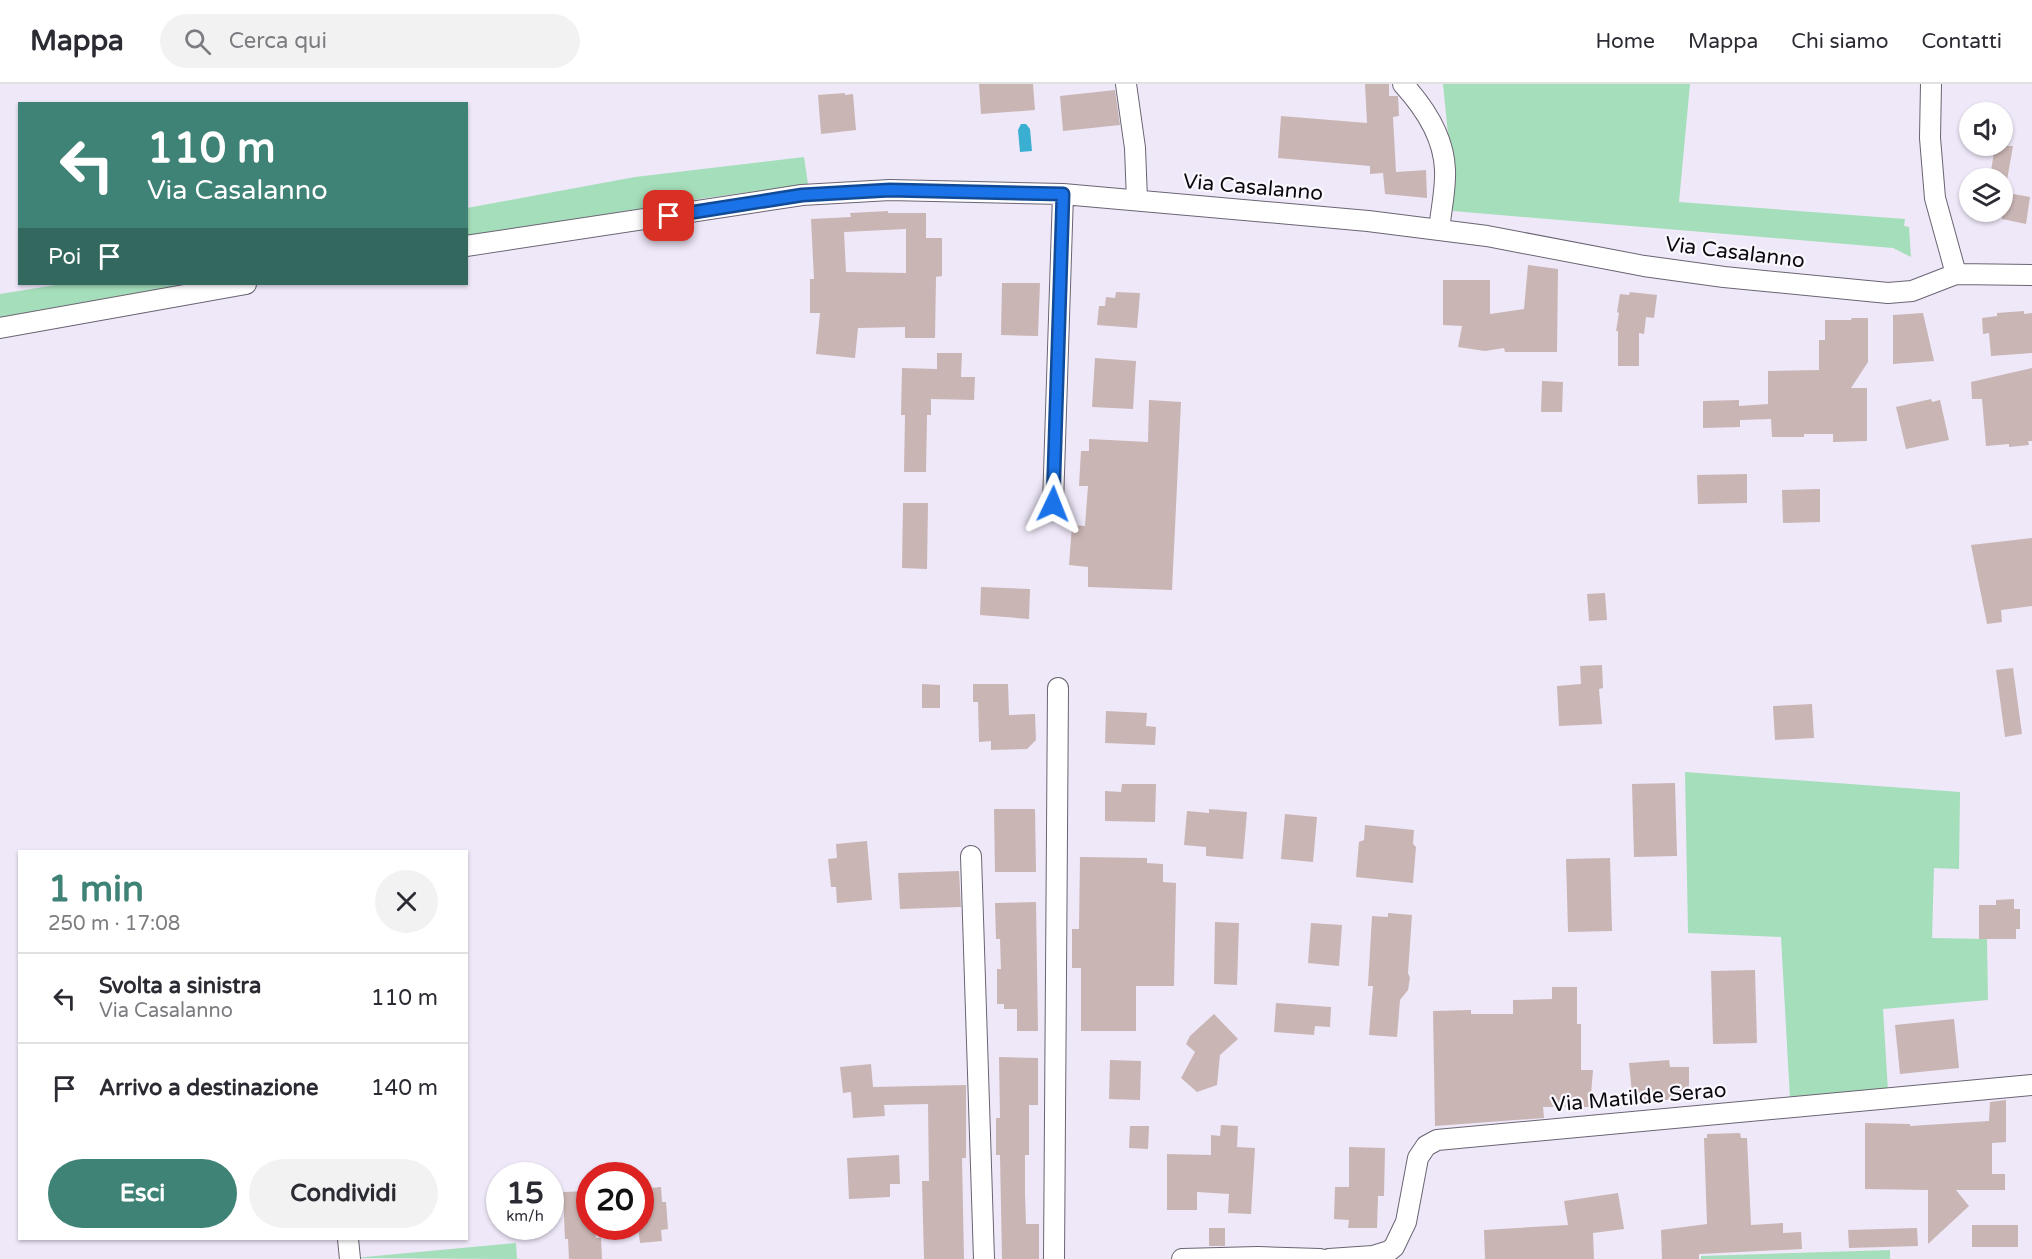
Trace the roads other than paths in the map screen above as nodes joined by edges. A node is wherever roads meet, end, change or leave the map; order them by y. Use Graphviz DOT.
graph roads {
  1 [pos="1126,84"];
  2 [pos="1403,84"];
  3 [pos="1931,84"];
  4 [pos="1063,194"];
  5 [pos="1137,200"];
  6 [pos="1439,230"];
  7 [pos="468,246"];
  8 [pos="1956,274"];
  9 [pos="2032,275"];
  10 [pos="240,285"];
  11 [pos="0,328"];
  12 [pos="1053,504"];
  13 [pos="1058,688"];
  14 [pos="971,856"];
  15 [pos="2032,1085"];
  16 [pos="348,1240"];
  17 [pos="350,1259"];
  18 [pos="984,1259"];
  19 [pos="1054,1259"];
  20 [pos="1182,1259"];
  21 [pos="1320,1259"];
  22 [pos="1329,1259"];
  1 -- 5 [label="street"];
  2 -- 6 [label="street"];
  3 -- 8 [label="street"];
  4 -- 5 [label="street, Via Casalanno"];
  4 -- 7 [label="street, Via Casalanno"];
  4 -- 12 [label="street"];
  5 -- 6 [label="street, Via Casalanno"];
  6 -- 8 [label="street, Via Casalanno"];
  8 -- 9 [label="street, Via Casalanno"];
  10 -- 11 [label="street"];
  13 -- 19 [label="street"];
  14 -- 18 [label="street"];
  15 -- 22 [label="street, Via Matilde Serao"];
  16 -- 17 [label="street"];
  20 -- 21 [label="street"];
}
